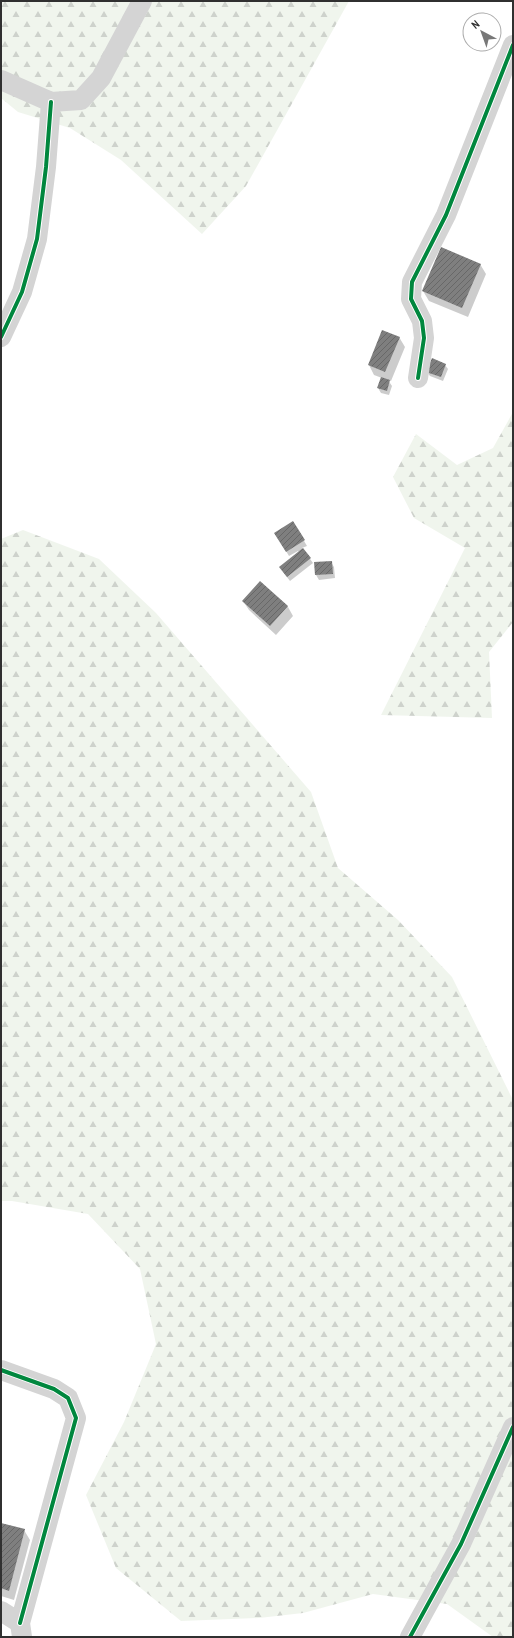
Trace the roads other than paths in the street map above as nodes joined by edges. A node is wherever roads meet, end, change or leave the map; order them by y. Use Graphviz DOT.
graph roads {
  1 [pos="142,1"];
  2 [pos="513,45"];
  3 [pos="1,80"];
  4 [pos="51,102"];
  5 [pos="1,337"];
  6 [pos="418,378"];
  7 [pos="1,1370"];
  8 [pos="513,1427"];
  9 [pos="1,1611"];
  10 [pos="21,1630"];
  11 [pos="410,1637"];
  1 -- 4 [label="street"];
  2 -- 6 [label="street"];
  3 -- 4 [label="street"];
  4 -- 5 [label="street"];
  7 -- 10 [label="street"];
  8 -- 11 [label="street"];
  9 -- 10 [label="street"];
}
